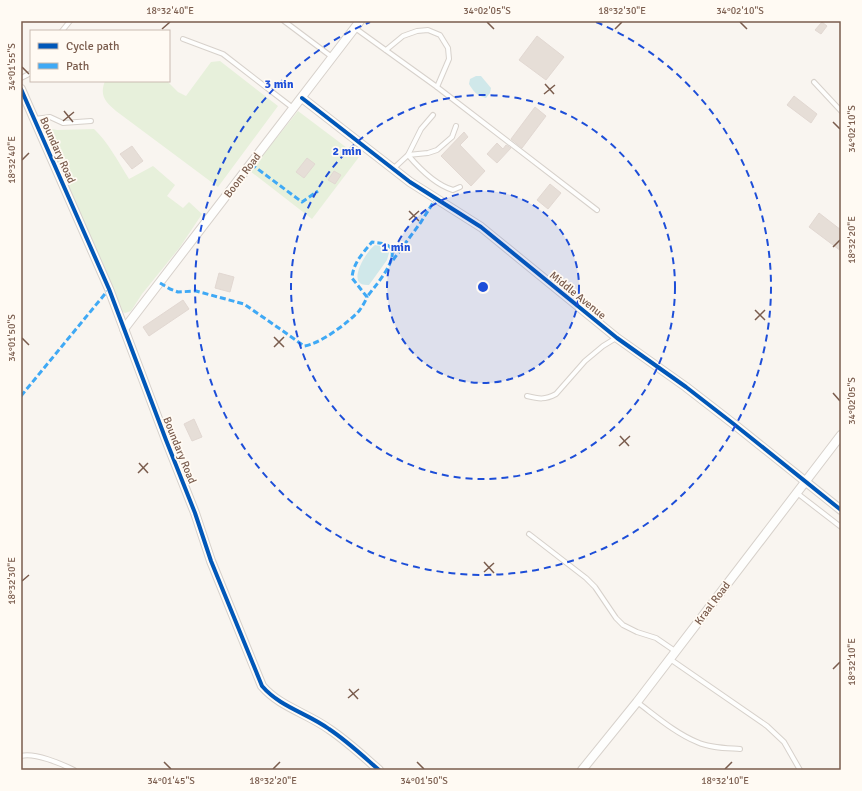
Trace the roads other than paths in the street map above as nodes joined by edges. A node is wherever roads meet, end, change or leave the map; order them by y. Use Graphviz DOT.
graph roads {
  1 [pos="70,21"];
  2 [pos="284,21"];
  3 [pos="357,24"];
  4 [pos="63,30"];
  5 [pos="183,39"];
  6 [pos="386,50"];
  7 [pos="333,58"];
  8 [pos="30,74"];
  9 [pos="21,78"];
  10 [pos="814,82"];
  11 [pos="437,87"];
  12 [pos="21,89"];
  13 [pos="302,98"];
  14 [pos="294,109"];
  15 [pos="841,111"];
  16 [pos="433,115"];
  17 [pos="34,119"];
  18 [pos="91,120"];
  19 [pos="456,126"];
  20 [pos="408,155"];
  21 [pos="393,169"];
  22 [pos="460,187"];
  23 [pos="597,210"];
  24 [pos="124,329"];
  25 [pos="617,338"];
  26 [pos="527,396"];
  27 [pos="841,435"];
  28 [pos="805,481"];
  29 [pos="797,492"];
  30 [pos="841,510"];
  31 [pos="841,528"];
  32 [pos="529,534"];
  33 [pos="675,651"];
  34 [pos="670,659"];
  35 [pos="636,702"];
  36 [pos="740,749"];
  37 [pos="21,756"];
  38 [pos="74,770"];
  39 [pos="379,770"];
  40 [pos="582,770"];
  41 [pos="800,770"];
  1 -- 4 [label="lane"];
  2 -- 7 [label="lane"];
  3 -- 6 [label="lane"];
  3 -- 7 [label="street, Boom Road"];
  5 -- 14 [label="lane"];
  6 -- 11 [label="lane"];
  6 -- 11 [label="lane"];
  7 -- 13 [label="street, Boom Road"];
  8 -- 9 [label="lane"];
  10 -- 15 [label="lane"];
  11 -- 23 [label="lane"];
  12 -- 17 [label="street, Boundary Road"];
  13 -- 14 [label="street, Boom Road"];
  13 -- 21 [label="street, Middle Avenue"];
  14 -- 24 [label="street, Boom Road"];
  16 -- 20 [label="lane"];
  17 -- 18 [label="lane"];
  17 -- 24 [label="street, Boundary Road"];
  19 -- 20 [label="lane"];
  20 -- 21 [label="lane"];
  20 -- 22 [label="lane"];
  21 -- 25 [label="street, Middle Avenue"];
  24 -- 39 [label="street, Boundary Road"];
  25 -- 26 [label="lane"];
  25 -- 28 [label="street, Middle Avenue"];
  27 -- 28 [label="street, Kraal Road"];
  28 -- 29 [label="street, Kraal Road"];
  28 -- 30 [label="street, Middle Avenue"];
  29 -- 31 [label="lane"];
  29 -- 33 [label="street, Kraal Road"];
  32 -- 33 [label="lane"];
  33 -- 34 [label="street, Kraal Road"];
  34 -- 35 [label="street, Kraal Road"];
  34 -- 41 [label="lane"];
  35 -- 36 [label="lane"];
  35 -- 40 [label="street, Kraal Road"];
  37 -- 38 [label="lane"];
}
